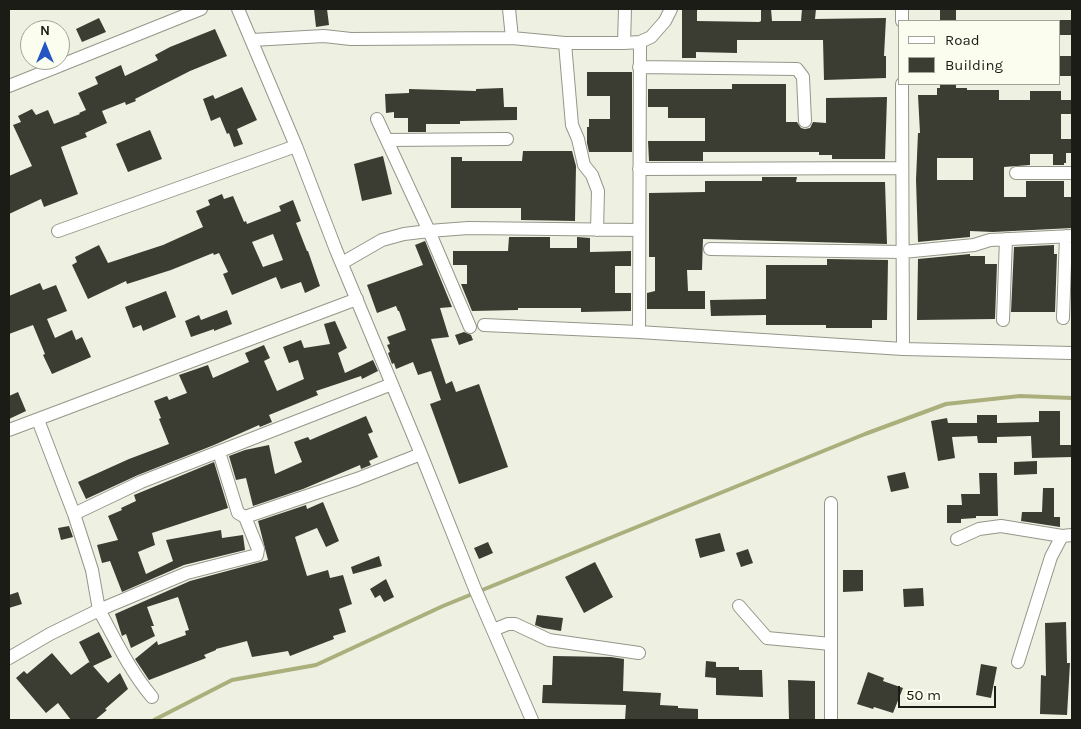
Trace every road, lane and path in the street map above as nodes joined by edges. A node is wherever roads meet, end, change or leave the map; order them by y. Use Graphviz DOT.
graph roads {
  1 [pos="201,9"];
  2 [pos="238,9"];
  3 [pos="509,9"];
  4 [pos="625,9"];
  5 [pos="671,9"];
  6 [pos="512,38"];
  7 [pos="252,40"];
  8 [pos="565,42"];
  9 [pos="640,42"];
  10 [pos="624,43"];
  11 [pos="640,67"];
  12 [pos="902,85"];
  13 [pos="9,86"];
  14 [pos="377,119"];
  15 [pos="805,121"];
  16 [pos="507,139"];
  17 [pos="387,140"];
  18 [pos="296,146"];
  19 [pos="902,168"];
  20 [pos="640,169"];
  21 [pos="1016,173"];
  22 [pos="1072,173"];
  23 [pos="597,230"];
  24 [pos="639,230"];
  25 [pos="58,231"];
  26 [pos="429,231"];
  27 [pos="1069,236"];
  28 [pos="1006,239"];
  29 [pos="710,250"];
  30 [pos="902,252"];
  31 [pos="342,263"];
  32 [pos="357,299"];
  33 [pos="1063,318"];
  34 [pos="1003,320"];
  35 [pos="484,325"];
  36 [pos="470,327"];
  37 [pos="639,332"];
  38 [pos="903,349"];
  39 [pos="1072,353"];
  40 [pos="392,384"];
  41 [pos="38,420"];
  42 [pos="9,430"];
  43 [pos="219,452"];
  44 [pos="421,454"];
  45 [pos="830,504"];
  46 [pos="74,514"];
  47 [pos="245,516"];
  48 [pos="1067,536"];
  49 [pos="957,540"];
  50 [pos="738,606"];
  51 [pos="99,610"];
  52 [pos="493,630"];
  53 [pos="831,644"];
  54 [pos="639,652"];
  55 [pos="9,658"];
  56 [pos="1018,662"];
  57 [pos="152,697"];
  58 [pos="532,720"];
  59 [pos="832,720"];
  1 -- 13 [label="street"];
  2 -- 7 [label="street"];
  3 -- 6 [label="street"];
  4 -- 10 [label="street"];
  5 -- 9 [label="street"];
  6 -- 7 [label="street"];
  6 -- 8 [label="street"];
  7 -- 18 [label="street"];
  8 -- 10 [label="street"];
  8 -- 23 [label="street"];
  9 -- 10 [label="street"];
  9 -- 11 [label="street"];
  11 -- 15 [label="street"];
  11 -- 20 [label="street"];
  12 -- 19 [label="street"];
  14 -- 17 [label="street"];
  16 -- 17 [label="street"];
  17 -- 26 [label="street"];
  18 -- 25 [label="street"];
  18 -- 31 [label="street"];
  19 -- 20 [label="street"];
  19 -- 30 [label="street"];
  20 -- 24 [label="street"];
  21 -- 22 [label="street"];
  23 -- 24 [label="street"];
  23 -- 26 [label="street"];
  24 -- 37 [label="street"];
  26 -- 31 [label="street"];
  26 -- 36 [label="street"];
  27 -- 28 [label="street"];
  27 -- 33 [label="street"];
  28 -- 30 [label="street"];
  28 -- 34 [label="street"];
  29 -- 30 [label="street"];
  30 -- 38 [label="street"];
  31 -- 32 [label="street"];
  32 -- 40 [label="street"];
  32 -- 41 [label="street"];
  35 -- 37 [label="street"];
  37 -- 38 [label="street"];
  38 -- 39 [label="street"];
  40 -- 43 [label="street"];
  40 -- 44 [label="street"];
  41 -- 42 [label="street"];
  41 -- 46 [label="street"];
  43 -- 46 [label="street"];
  43 -- 47 [label="street"];
  44 -- 47 [label="street"];
  44 -- 52 [label="street"];
  45 -- 53 [label="street"];
  46 -- 51 [label="street"];
  47 -- 51 [label="street"];
  48 -- 49 [label="street"];
  48 -- 56 [label="street"];
  50 -- 53 [label="street"];
  51 -- 55 [label="street"];
  51 -- 57 [label="street"];
  52 -- 54 [label="street"];
  52 -- 58 [label="street"];
  53 -- 59 [label="street"];
}
